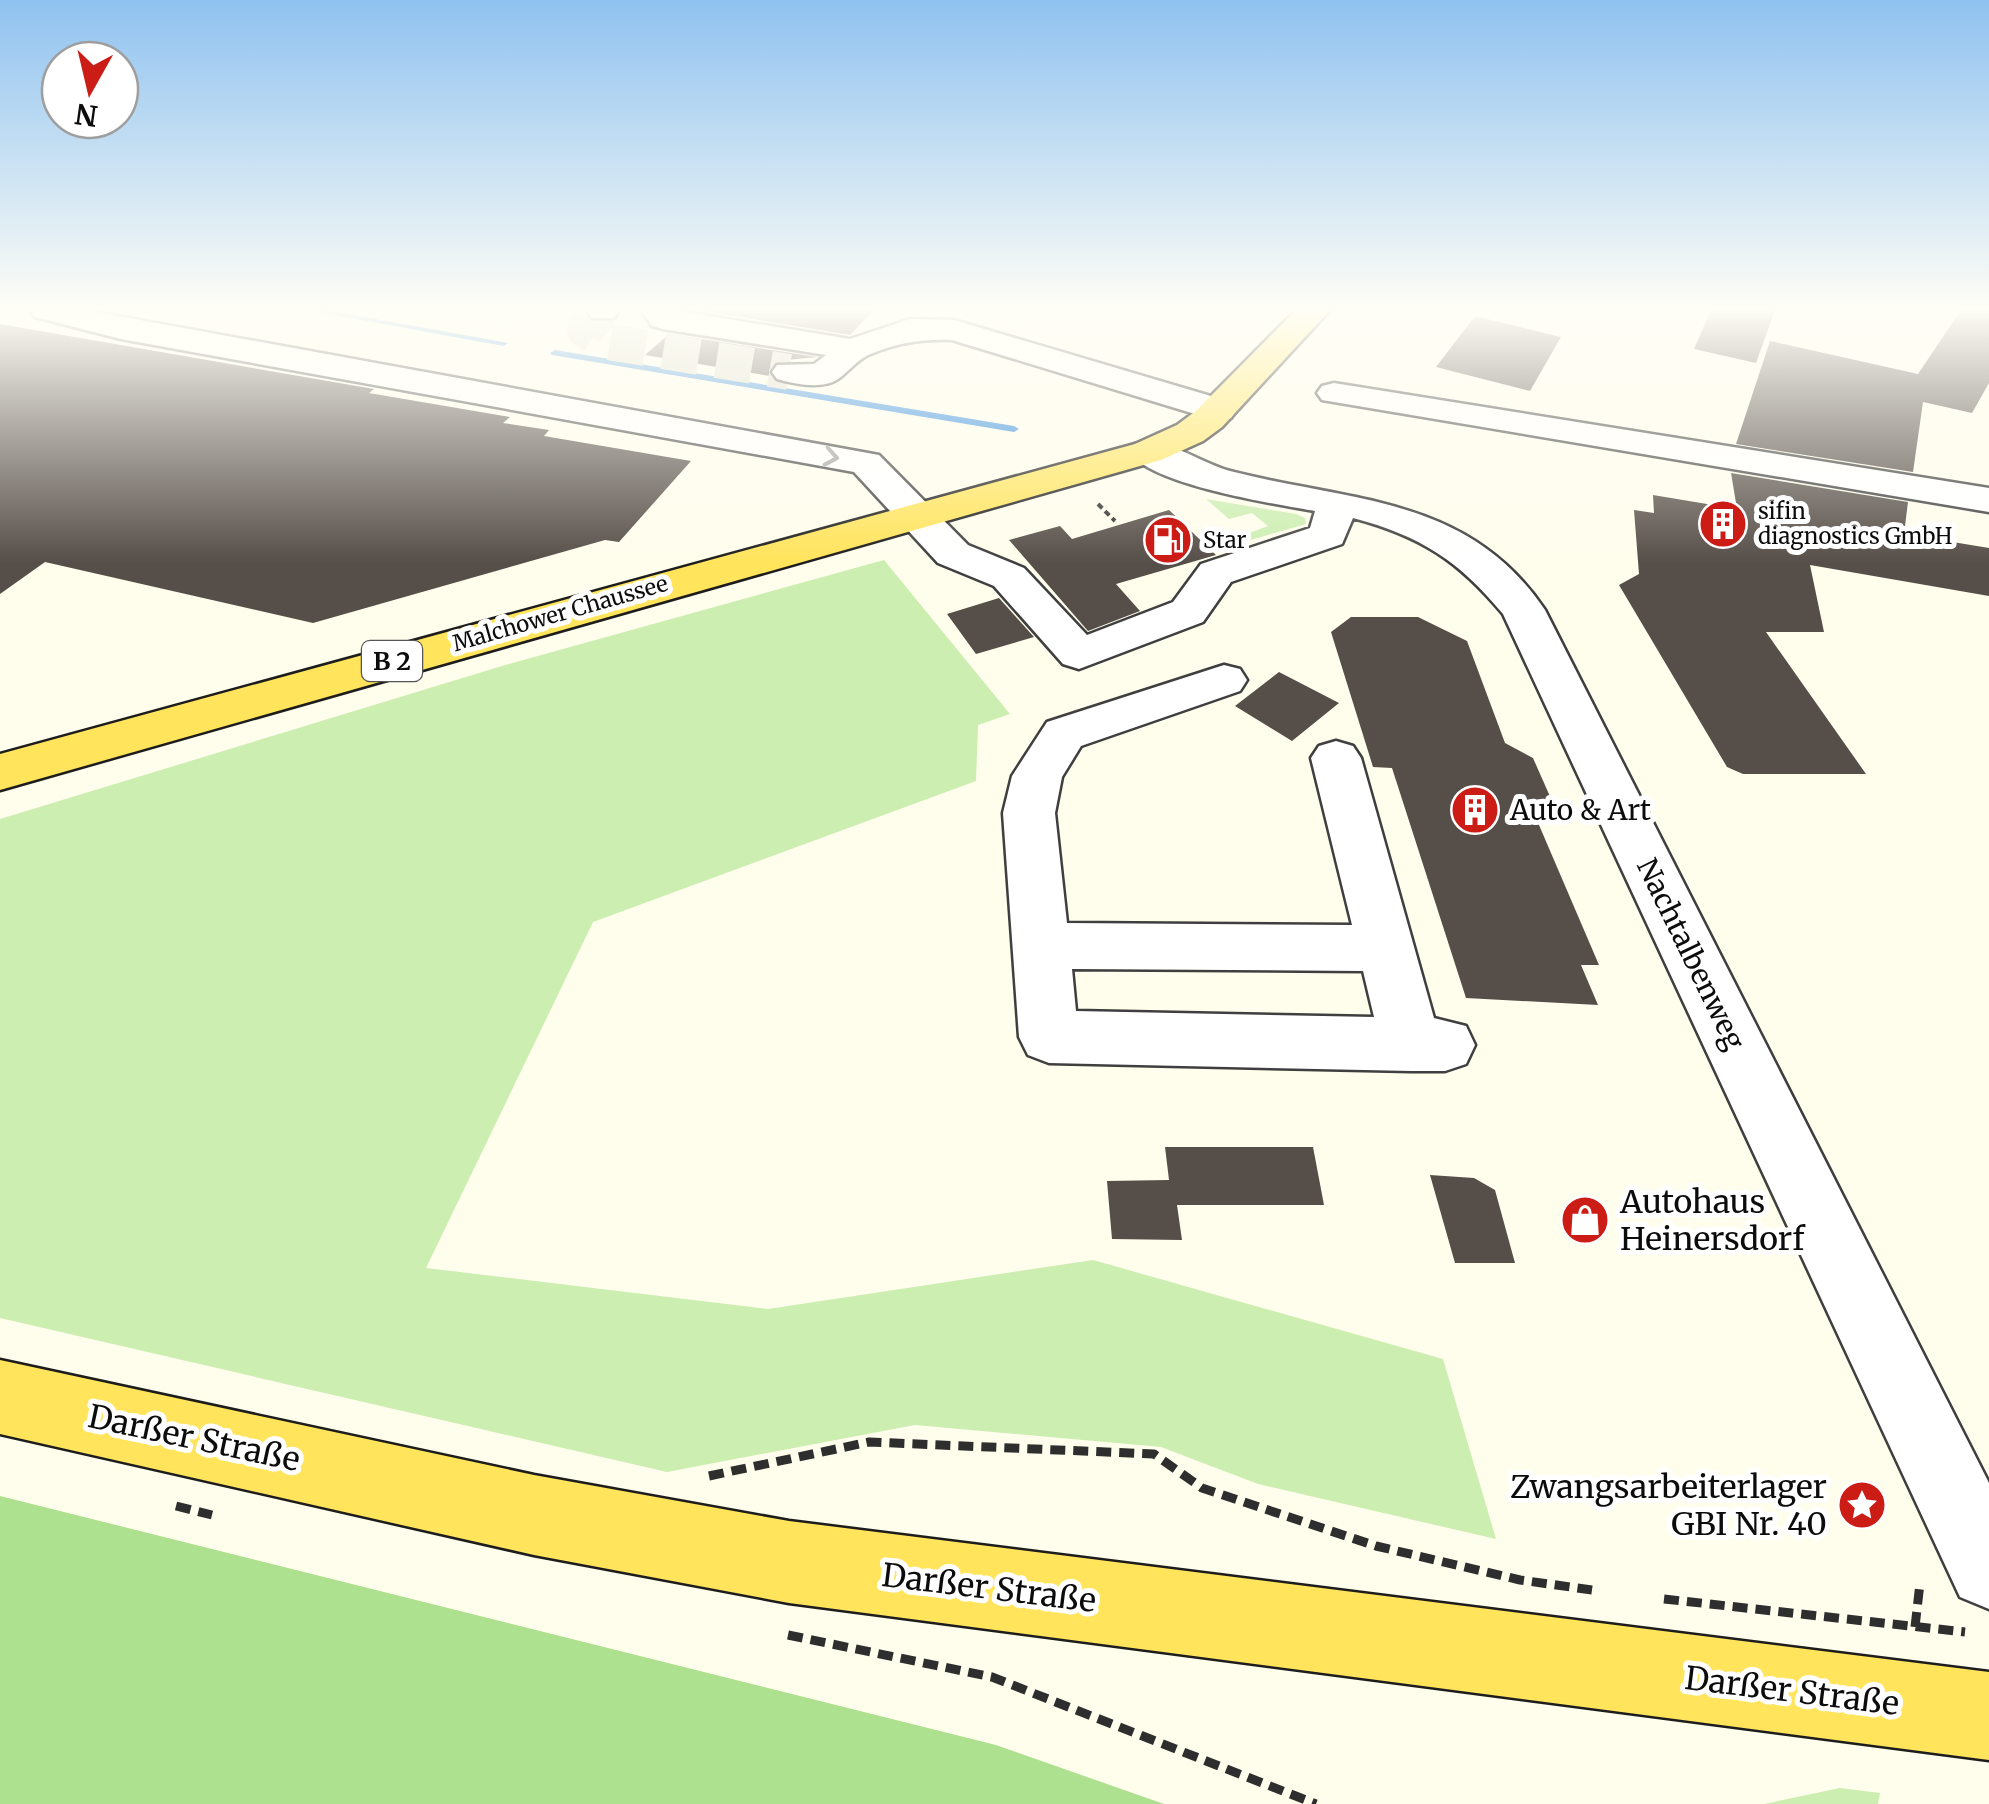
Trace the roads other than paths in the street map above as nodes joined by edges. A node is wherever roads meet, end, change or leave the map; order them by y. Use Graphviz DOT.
graph roads {
  1 [pos="481,394"];
  2 [pos="1190,394"];
  3 [pos="1196,394"];
  4 [pos="1235,394"];
  5 [pos="1341,394"];
  6 [pos="1226,404"];
  7 [pos="1135,456"];
  8 [pos="1989,500"];
  9 [pos="1337,504"];
  10 [pos="917,514"];
  11 [pos="1224,680"];
  12 [pos="1336,758"];
  13 [pos="0,772"];
  14 [pos="1041,946"];
  15 [pos="1384,948"];
  16 [pos="0,1396"];
  17 [pos="1989,1568"];
  18 [pos="1989,1716"];
  1 -- 10 [label="street, one-way"];
  2 -- 6 [label="street"];
  3 -- 6 [label="street"];
  4 -- 6 [label="main road, B 2"];
  5 -- 8 [label="street"];
  6 -- 7 [label="main road, B 2"];
  7 -- 9 [label="street, Nachtalbenweg"];
  7 -- 10 [label="main road, Malchower Chaussee / B 2"];
  9 -- 10 [label="street"];
  9 -- 17 [label="street, Nachtalbenweg"];
  10 -- 13 [label="main road, Malchower Chaussee / B 2"];
  11 -- 14 [label="street"];
  12 -- 15 [label="street"];
  14 -- 15 [label="street"];
  14 -- 15 [label="street"];
  16 -- 18 [label="main road, Darßer Straße"];
}
